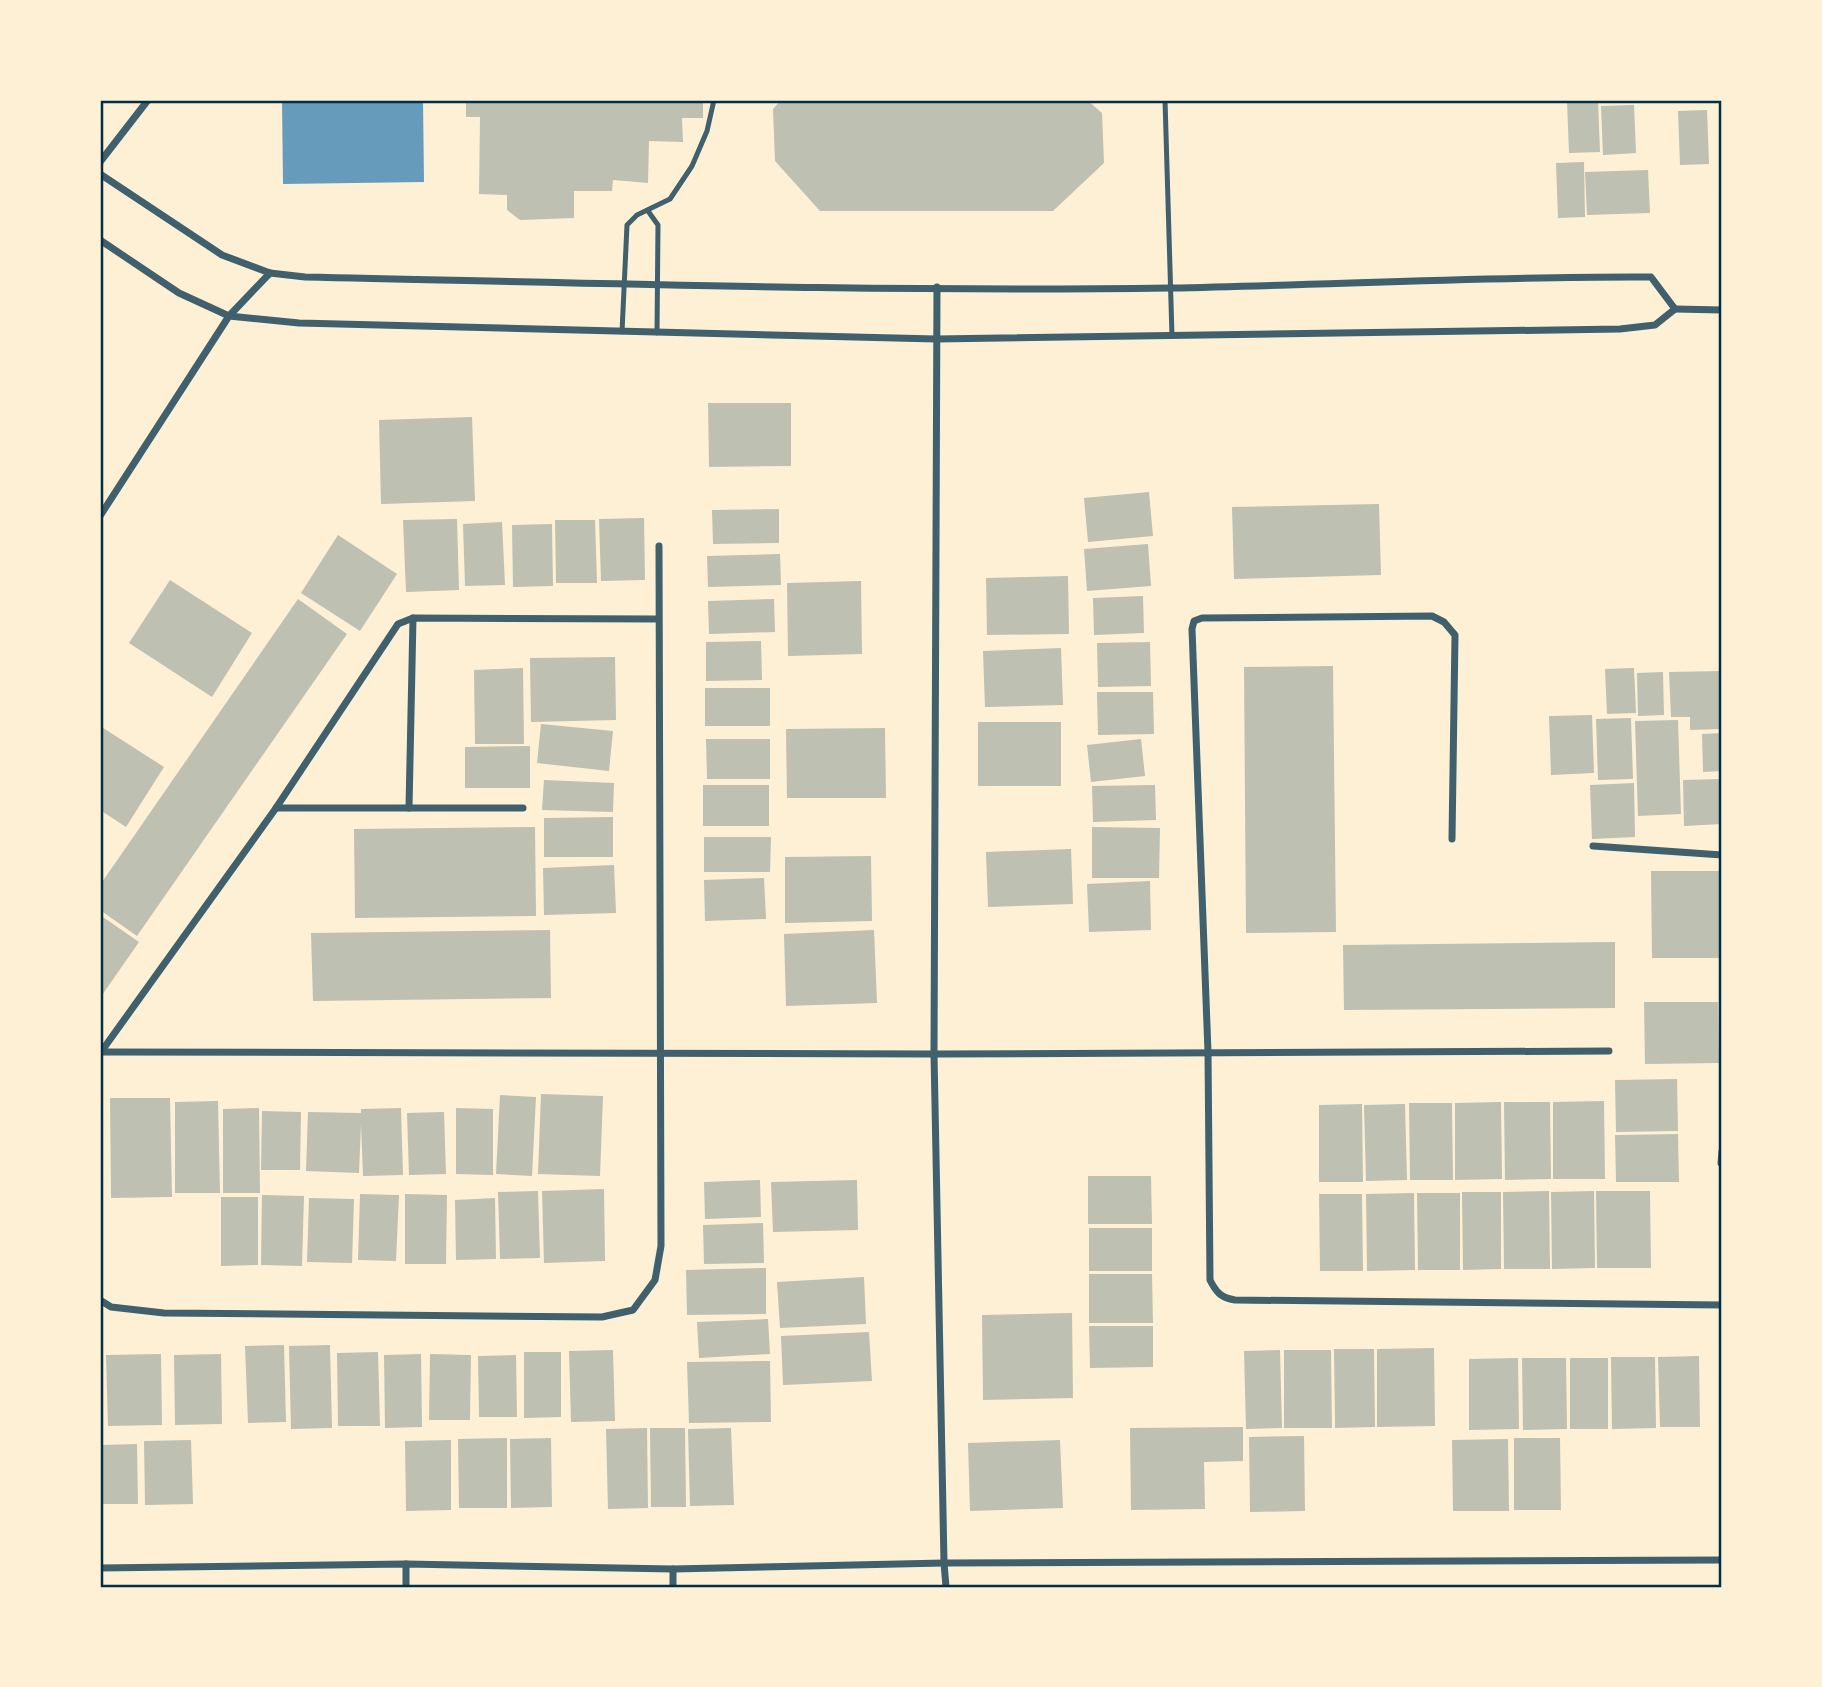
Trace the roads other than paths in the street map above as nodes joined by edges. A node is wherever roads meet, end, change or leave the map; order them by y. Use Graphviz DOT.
graph roads {
  1 [pos="148,100"];
  2 [pos="714,100"];
  3 [pos="1165,100"];
  4 [pos="100,162"];
  5 [pos="100,174"];
  6 [pos="648,211"];
  7 [pos="100,240"];
  8 [pos="270,274"];
  9 [pos="624,284"];
  10 [pos="657,284"];
  11 [pos="937,287"];
  12 [pos="1170,288"];
  13 [pos="1675,309"];
  14 [pos="1722,310"];
  15 [pos="229,316"];
  16 [pos="622,332"];
  17 [pos="657,333"];
  18 [pos="1172,336"];
  19 [pos="936,339"];
  20 [pos="100,516"];
  21 [pos="659,546"];
  22 [pos="413,618"];
  23 [pos="658,619"];
  24 [pos="276,808"];
  25 [pos="410,808"];
  26 [pos="523,808"];
  27 [pos="1452,838"];
  28 [pos="1593,846"];
  29 [pos="1722,855"];
  30 [pos="1609,1051"];
  31 [pos="100,1052"];
  32 [pos="1208,1052"];
  33 [pos="660,1054"];
  34 [pos="934,1054"];
  35 [pos="1722,1151"];
  36 [pos="1721,1163"];
  37 [pos="100,1300"];
  38 [pos="1722,1305"];
  39 [pos="1722,1560"];
  40 [pos="406,1563"];
  41 [pos="944,1563"];
  42 [pos="100,1568"];
  43 [pos="673,1569"];
  44 [pos="406,1587"];
  45 [pos="673,1587"];
  46 [pos="946,1587"];
  1 -- 4 [label="street"];
  2 -- 6 [label="lane"];
  3 -- 12 [label="lane"];
  5 -- 8 [label="street"];
  6 -- 9 [label="lane"];
  6 -- 10 [label="lane"];
  7 -- 15 [label="street"];
  8 -- 9 [label="street"];
  8 -- 15 [label="street"];
  9 -- 10 [label="street"];
  9 -- 16 [label="lane"];
  10 -- 11 [label="street"];
  10 -- 17 [label="lane"];
  11 -- 12 [label="street"];
  11 -- 19 [label="street"];
  12 -- 13 [label="street"];
  12 -- 18 [label="lane"];
  13 -- 14 [label="street"];
  13 -- 18 [label="street"];
  15 -- 16 [label="street"];
  15 -- 20 [label="street"];
  16 -- 17 [label="street"];
  17 -- 19 [label="street"];
  18 -- 19 [label="street"];
  19 -- 34 [label="street"];
  21 -- 23 [label="street"];
  22 -- 23 [label="street"];
  22 -- 24 [label="street"];
  22 -- 25 [label="street"];
  23 -- 33 [label="street"];
  24 -- 25 [label="street"];
  24 -- 31 [label="street"];
  25 -- 26 [label="street"];
  27 -- 32 [label="street"];
  28 -- 29 [label="street"];
  30 -- 32 [label="street"];
  31 -- 33 [label="street"];
  32 -- 34 [label="street"];
  32 -- 38 [label="street"];
  33 -- 34 [label="street"];
  33 -- 37 [label="street"];
  34 -- 41 [label="street"];
  35 -- 36 [label="street"];
  39 -- 41 [label="street"];
  40 -- 42 [label="street"];
  40 -- 43 [label="street"];
  40 -- 44 [label="street"];
  41 -- 43 [label="street"];
  41 -- 46 [label="street"];
  43 -- 45 [label="street"];
}
